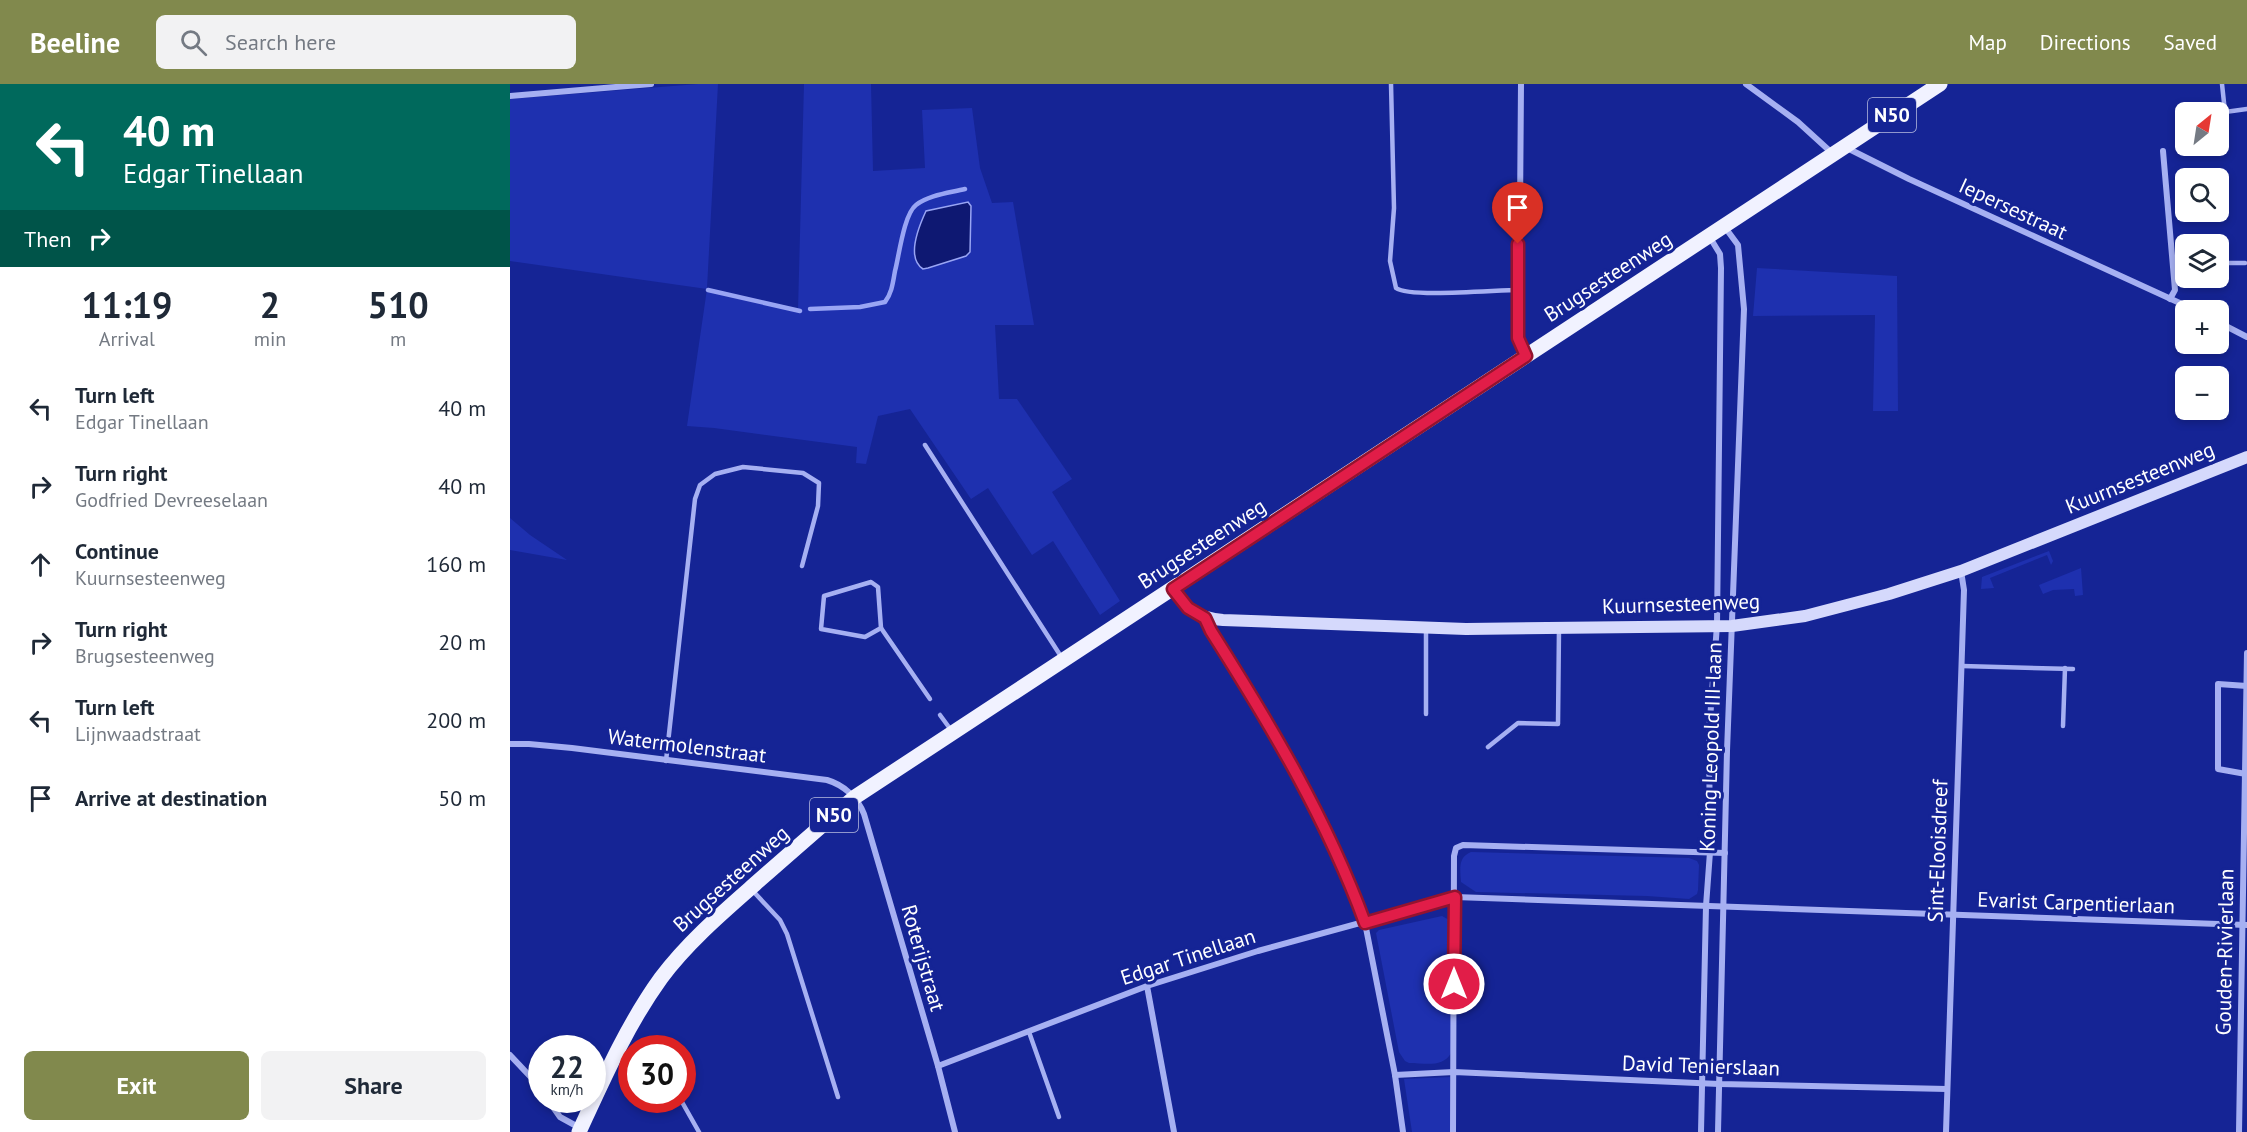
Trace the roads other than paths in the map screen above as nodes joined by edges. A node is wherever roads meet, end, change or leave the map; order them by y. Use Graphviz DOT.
graph roads {
  1 [pos="651,84"];
  2 [pos="1391,84"];
  3 [pos="1521,84"];
  4 [pos="1746,84"];
  5 [pos="1940,84"];
  6 [pos="2222,84"];
  7 [pos="510,96"];
  8 [pos="2247,109"];
  9 [pos="1838,149"];
  10 [pos="2163,150"];
  11 [pos="1723,225"];
  12 [pos="1708,236"];
  13 [pos="2173,262"];
  14 [pos="2229,263"];
  15 [pos="2245,263"];
  16 [pos="1518,290"];
  17 [pos="2170,299"];
  18 [pos="2175,301"];
  19 [pos="2229,328"];
  20 [pos="2247,337"];
  21 [pos="1526,356"];
  22 [pos="925,446"];
  23 [pos="2247,457"];
  24 [pos="802,566"];
  25 [pos="1961,571"];
  26 [pos="1173,589"];
  27 [pos="1205,618"];
  28 [pos="1717,625"];
  29 [pos="1732,626"];
  30 [pos="881,628"];
  31 [pos="1426,628"];
  32 [pos="1559,628"];
  33 [pos="2247,652"];
  34 [pos="1064,660"];
  35 [pos="1962,666"];
  36 [pos="2065,668"];
  37 [pos="2073,669"];
  38 [pos="2247,686"];
  39 [pos="930,699"];
  40 [pos="1426,714"];
  41 [pos="940,715"];
  42 [pos="2063,726"];
  43 [pos="952,732"];
  44 [pos="510,744"];
  45 [pos="1488,747"];
  46 [pos="666,761"];
  47 [pos="2246,774"];
  48 [pos="855,796"];
  49 [pos="1710,852"];
  50 [pos="1725,852"];
  51 [pos="750,889"];
  52 [pos="1455,897"];
  53 [pos="1706,906"];
  54 [pos="1723,908"];
  55 [pos="1953,915"];
  56 [pos="1365,923"];
  57 [pos="2244,925"];
  58 [pos="1147,986"];
  59 [pos="1029,1032"];
  60 [pos="510,1056"];
  61 [pos="938,1066"];
  62 [pos="1454,1072"];
  63 [pos="528,1075"];
  64 [pos="1395,1075"];
  65 [pos="1703,1083"];
  66 [pos="1719,1084"];
  67 [pos="1947,1089"];
  68 [pos="838,1097"];
  69 [pos="557,1113"];
  70 [pos="688,1113"];
  71 [pos="1059,1117"];
  72 [pos="580,1130"];
  73 [pos="699,1132"];
  74 [pos="955,1132"];
  75 [pos="1174,1132"];
  76 [pos="1403,1132"];
  77 [pos="1453,1132"];
  78 [pos="1701,1132"];
  79 [pos="1718,1132"];
  80 [pos="1946,1132"];
  81 [pos="2239,1132"];
  1 -- 7 [label="street"];
  2 -- 16 [label="lane"];
  3 -- 16 [label="street"];
  4 -- 9 [label="street, Iepersestraat"];
  5 -- 9 [label="main road, Brugsesteenweg / N50"];
  6 -- 8 [label="lane"];
  9 -- 11 [label="main road, Brugsesteenweg / N50"];
  9 -- 17 [label="street, Iepersestraat"];
  10 -- 13 [label="street"];
  11 -- 12 [label="main road, Brugsesteenweg / N50"];
  11 -- 29 [label="street, Koning Leopold III-laan"];
  12 -- 21 [label="main road, Brugsesteenweg / N50"];
  12 -- 28 [label="street, Koning Leopold III-laan"];
  13 -- 17 [label="street"];
  14 -- 15 [label="lane"];
  16 -- 21 [label="street"];
  17 -- 18 [label="street, Iepersestraat"];
  19 -- 20 [label="street"];
  21 -- 26 [label="main road, Brugsesteenweg / N50"];
  22 -- 34 [label="lane"];
  23 -- 25 [label="street, Kuurnsesteenweg"];
  24 -- 46 [label="lane"];
  25 -- 29 [label="street, Kuurnsesteenweg"];
  25 -- 35 [label="street, Sint-Elooisdreef"];
  26 -- 27 [label="street"];
  26 -- 34 [label="main road, Brugsesteenweg / N50"];
  27 -- 31 [label="street, Kuurnsesteenweg"];
  27 -- 56 [label="street"];
  28 -- 29 [label="street, Kuurnsesteenweg"];
  28 -- 32 [label="street, Kuurnsesteenweg"];
  28 -- 49 [label="street, Koning Leopold III-laan"];
  29 -- 50 [label="street, Koning Leopold III-laan"];
  30 -- 30 [label="lane"];
  30 -- 39 [label="lane"];
  31 -- 32 [label="street, Kuurnsesteenweg"];
  31 -- 40 [label="lane"];
  32 -- 45 [label="lane"];
  33 -- 38 [label="street, Gouden-Rivierlaan"];
  34 -- 43 [label="main road, Brugsesteenweg / N50"];
  35 -- 36 [label="lane"];
  35 -- 55 [label="street, Sint-Elooisdreef"];
  36 -- 37 [label="lane"];
  36 -- 42 [label="lane"];
  38 -- 47 [label="street, Gouden-Rivierlaan"];
  38 -- 47 [label="street"];
  41 -- 43 [label="lane"];
  43 -- 48 [label="main road, Brugsesteenweg / N50"];
  44 -- 46 [label="street, Watermolenstraat"];
  46 -- 48 [label="street, Watermolenstraat"];
  47 -- 57 [label="street, Gouden-Rivierlaan"];
  48 -- 51 [label="main road, Brugsesteenweg / N50"];
  48 -- 61 [label="street, Roterijstraat"];
  49 -- 50 [label="street"];
  49 -- 52 [label="street"];
  49 -- 53 [label="street, Koning Leopold III-laan"];
  50 -- 54 [label="street, Koning Leopold III-laan"];
  51 -- 68 [label="lane"];
  51 -- 72 [label="main road, Brugsesteenweg / N50"];
  52 -- 53 [label="street, Edgar Tinellaan"];
  52 -- 56 [label="street, Edgar Tinellaan"];
  52 -- 62 [label="street"];
  53 -- 54 [label="street, Edgar Tinellaan"];
  53 -- 65 [label="street, Koning Leopold III-laan"];
  54 -- 55 [label="street, Evarist Carpentierlaan"];
  54 -- 66 [label="street, Koning Leopold III-laan"];
  55 -- 57 [label="street, Evarist Carpentierlaan"];
  55 -- 67 [label="street, Sint-Elooisdreef"];
  56 -- 58 [label="street, Edgar Tinellaan"];
  56 -- 64 [label="street"];
  57 -- 81 [label="street, Gouden-Rivierlaan"];
  58 -- 59 [label="street, Edgar Tinellaan"];
  58 -- 75 [label="street"];
  59 -- 61 [label="street, Edgar Tinellaan"];
  59 -- 71 [label="lane"];
  60 -- 63 [label="street"];
  61 -- 74 [label="street, Roterijstraat"];
  62 -- 64 [label="street, David Tenierslaan"];
  62 -- 65 [label="street, David Tenierslaan"];
  62 -- 77 [label="street"];
  64 -- 76 [label="street"];
  65 -- 66 [label="street, David Tenierslaan"];
  65 -- 78 [label="street, Koning Leopold III-laan"];
  66 -- 67 [label="street, David Tenierslaan"];
  66 -- 79 [label="street, Koning Leopold III-laan"];
  67 -- 80 [label="street, Sint-Elooisdreef"];
  69 -- 72 [label="street"];
  70 -- 73 [label="lane"];
}
